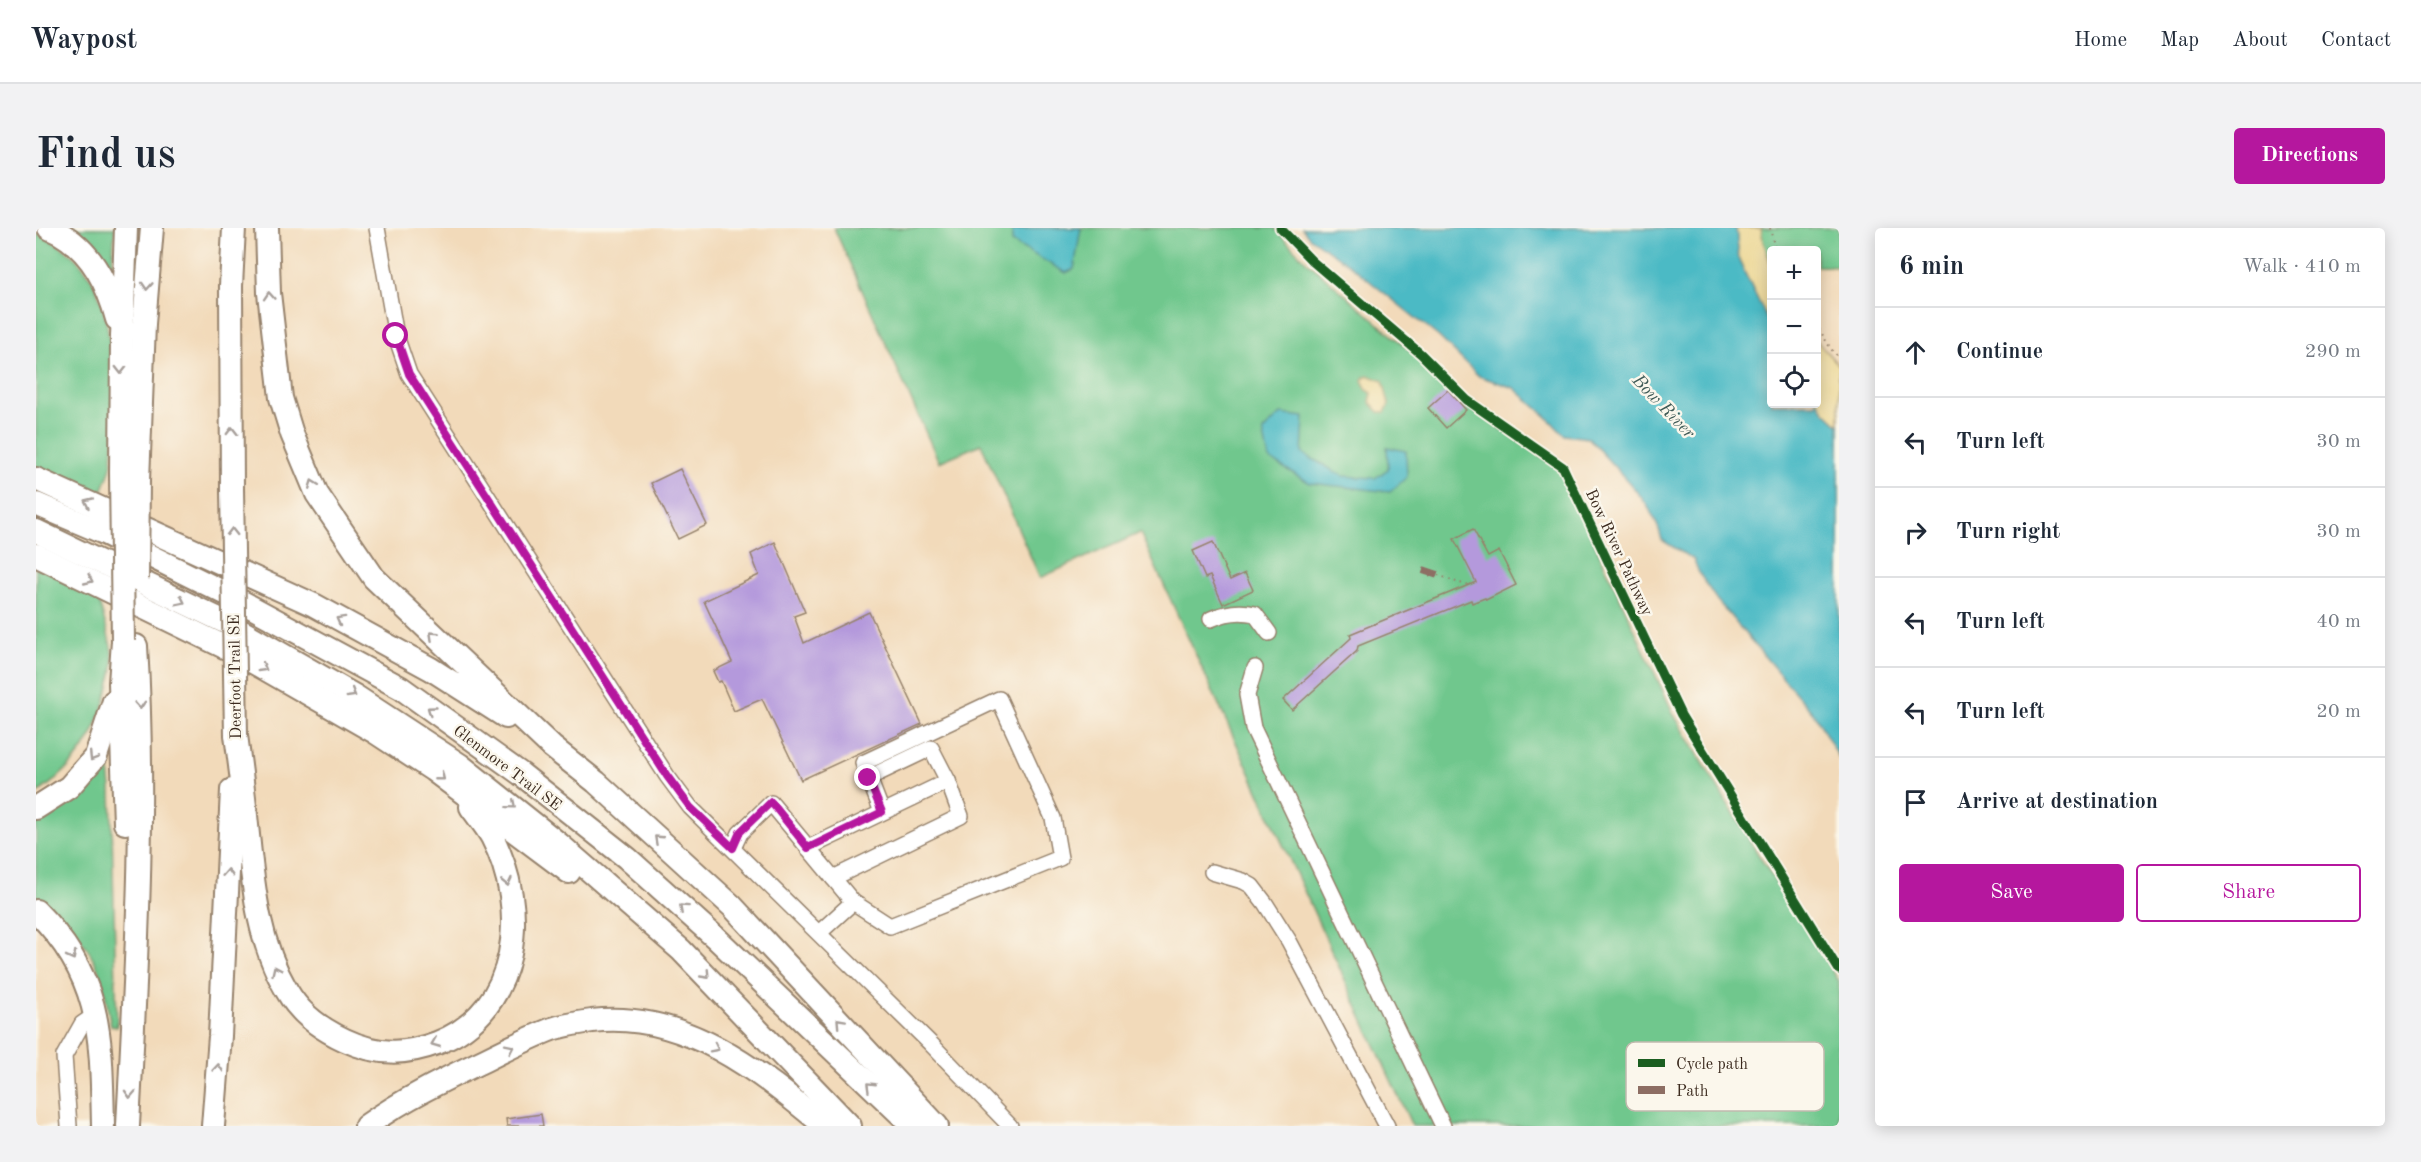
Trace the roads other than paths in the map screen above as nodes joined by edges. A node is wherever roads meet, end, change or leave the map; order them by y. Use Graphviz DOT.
graph roads {
  1 [pos="50,228"];
  2 [pos="126,228"];
  3 [pos="152,228"];
  4 [pos="234,228"];
  5 [pos="267,228"];
  6 [pos="377,228"];
  7 [pos="122,337"];
  8 [pos="130,477"];
  9 [pos="36,479"];
  10 [pos="36,504"];
  11 [pos="36,531"];
  12 [pos="36,555"];
  13 [pos="1211,619"];
  14 [pos="1269,633"];
  15 [pos="129,644"];
  16 [pos="1255,668"];
  17 [pos="120,683"];
  18 [pos="236,735"];
  19 [pos="552,747"];
  20 [pos="868,778"];
  21 [pos="948,781"];
  22 [pos="462,794"];
  23 [pos="36,808"];
  24 [pos="882,812"];
  25 [pos="733,848"];
  26 [pos="808,848"];
  27 [pos="1212,872"];
  28 [pos="833,878"];
  29 [pos="853,902"];
  30 [pos="36,911"];
  31 [pos="819,933"];
  32 [pos="681,950"];
  33 [pos="95,1015"];
  34 [pos="134,1025"];
  35 [pos="69,1126"];
  36 [pos="103,1126"];
  37 [pos="128,1126"];
  38 [pos="213,1126"];
  39 [pos="366,1126"];
  40 [pos="825,1126"];
  41 [pos="850,1126"];
  42 [pos="913,1126"];
  43 [pos="937,1126"];
  44 [pos="1010,1126"];
  45 [pos="1387,1126"];
  46 [pos="1443,1126"];
  1 -- 7 [label="highway"];
  2 -- 7 [label="highway"];
  3 -- 8 [label="highway, one-way"];
  18 -- 4 [label="highway, Deerfoot Trail SE, one-way, bridge"];
  19 -- 5 [label="highway, one-way"];
  6 -- 25 [label="lane"];
  7 -- 8 [label="highway, one-way"];
  8 -- 15 [label="highway, bridge"];
  19 -- 9 [label="highway, one-way"];
  42 -- 10 [label="highway, Glenmore Trail SE, one-way"];
  11 -- 32 [label="highway, Glenmore Trail SE, one-way"];
  12 -- 22 [label="highway, one-way"];
  13 -- 14 [label="lane"];
  15 -- 17 [label="highway"];
  15 -- 34 [label="highway, one-way"];
  16 -- 46 [label="lane"];
  17 -- 23 [label="highway, one-way"];
  17 -- 34 [label="highway"];
  22 -- 18 [label="highway, one-way"];
  38 -- 18 [label="highway, Deerfoot Trail SE, one-way"];
  43 -- 19 [label="highway, one-way"];
  20 -- 21 [label="lane"];
  20 -- 24 [label="lane"];
  20 -- 29 [label="lane"];
  21 -- 24 [label="lane"];
  21 -- 28 [label="lane"];
  22 -- 32 [label="highway"];
  24 -- 26 [label="lane"];
  25 -- 26 [label="lane"];
  25 -- 31 [label="lane"];
  26 -- 28 [label="lane"];
  27 -- 45 [label="lane"];
  28 -- 29 [label="lane"];
  29 -- 31 [label="lane"];
  30 -- 33 [label="highway, one-way"];
  31 -- 44 [label="lane"];
  32 -- 41 [label="highway, Glenmore Trail SE, one-way"];
  33 -- 35 [label="lane"];
  33 -- 36 [label="highway"];
  34 -- 37 [label="highway, one-way"];
  39 -- 40 [label="highway, one-way"];
}
